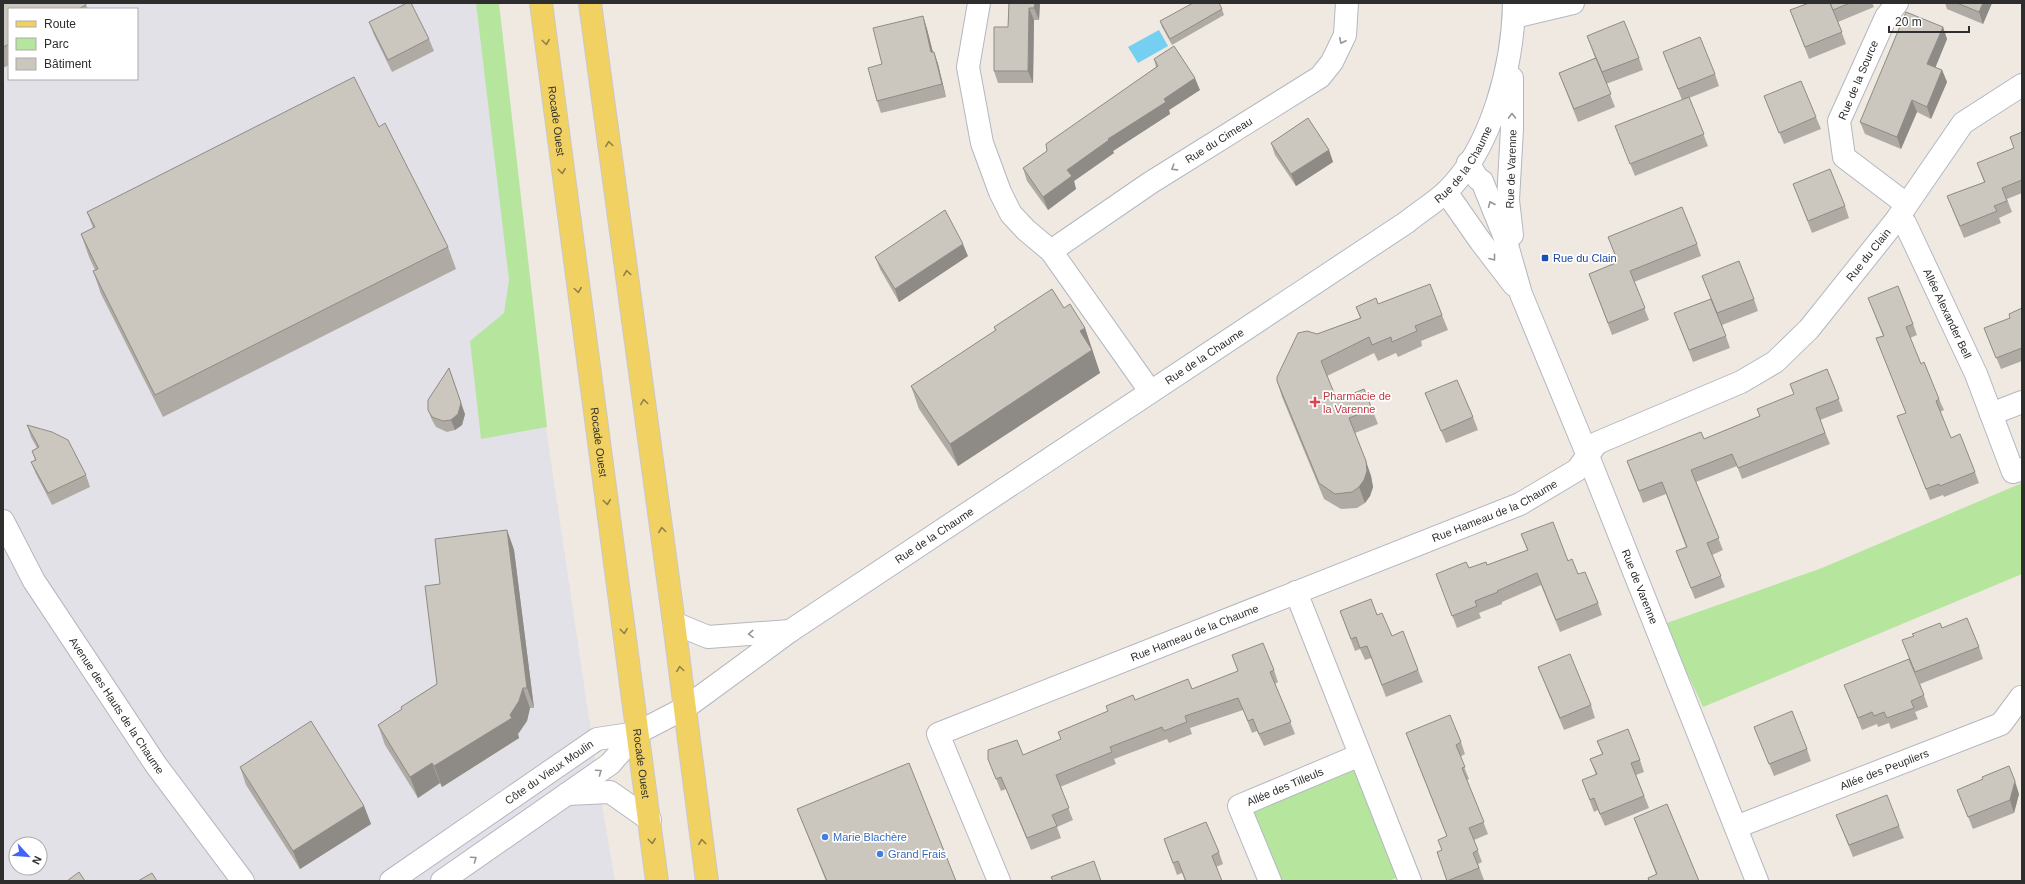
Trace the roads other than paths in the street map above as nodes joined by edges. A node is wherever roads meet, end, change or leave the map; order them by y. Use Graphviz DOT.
graph roads {
  1 [pos="541,3"];
  2 [pos="590,3"];
  3 [pos="979,3"];
  4 [pos="1346,3"];
  5 [pos="1573,3"];
  6 [pos="1897,3"];
  7 [pos="1514,10"];
  8 [pos="1512,43"];
  9 [pos="2022,84"];
  10 [pos="1468,163"];
  11 [pos="1446,192"];
  12 [pos="1902,212"];
  13 [pos="1051,251"];
  14 [pos="1521,294"];
  15 [pos="1150,391"];
  16 [pos="2022,402"];
  17 [pos="1991,414"];
  18 [pos="1588,456"];
  19 [pos="2022,469"];
  20 [pos="3,521"];
  21 [pos="1296,592"];
  22 [pos="674,623"];
  23 [pos="790,631"];
  24 [pos="2021,697"];
  25 [pos="685,708"];
  26 [pos="637,733"];
  27 [pos="1360,755"];
  28 [pos="567,794"];
  29 [pos="650,820"];
  30 [pos="1736,827"];
  31 [pos="243,881"];
  32 [pos="391,881"];
  33 [pos="442,881"];
  34 [pos="658,881"];
  35 [pos="707,881"];
  36 [pos="999,881"];
  37 [pos="1270,881"];
  38 [pos="1410,881"];
  39 [pos="1757,881"];
  1 -- 26 [label="main road, Rocade Ouest, one-way"];
  22 -- 2 [label="main road, one-way"];
  3 -- 13 [label="street"];
  4 -- 13 [label="street, Rue du Cimeau, one-way"];
  5 -- 7 [label="street"];
  6 -- 12 [label="street, Rue de la Source"];
  7 -- 8 [label="street, Rue de la Chaume"];
  8 -- 10 [label="street, Rue de la Chaume"];
  14 -- 8 [label="street, Rue de Varenne, one-way"];
  9 -- 12 [label="street, Rue du Clain"];
  10 -- 11 [label="street, Rue de la Chaume"];
  14 -- 10 [label="street, Rue de Varenne, one-way"];
  11 -- 14 [label="street, Rue de Varenne, one-way"];
  11 -- 15 [label="street, Rue de la Chaume"];
  12 -- 17 [label="street, Allée Alexander Bell"];
  12 -- 18 [label="street, Rue du Clain"];
  13 -- 15 [label="street"];
  14 -- 18 [label="street, Rue de Varenne"];
  15 -- 23 [label="street, Rue de la Chaume"];
  16 -- 17 [label="street"];
  17 -- 19 [label="street, Allée Alexander Bell"];
  18 -- 21 [label="street, Rue Hameau de la Chaume"];
  18 -- 30 [label="street, Rue de Varenne"];
  20 -- 31 [label="street, Avenue des Hauts de la Chaume"];
  21 -- 27 [label="street"];
  21 -- 36 [label="street, Rue Hameau de la Chaume"];
  23 -- 22 [label="street, Rue de la Chaume, one-way"];
  25 -- 22 [label="main road, one-way"];
  23 -- 25 [label="street, Rue de la Chaume"];
  24 -- 30 [label="street, Allée des Peupliers"];
  25 -- 26 [label="street, Rue de la Chaume"];
  35 -- 25 [label="main road, one-way"];
  28 -- 26 [label="street, one-way"];
  26 -- 29 [label="main road, Rocade Ouest"];
  26 -- 32 [label="street, Côte du Vieux Moulin"];
  27 -- 37 [label="street, Allée des Tilleuls"];
  27 -- 38 [label="street"];
  28 -- 29 [label="street"];
  33 -- 28 [label="street, one-way"];
  29 -- 34 [label="main road, Rocade Ouest, one-way"];
  30 -- 39 [label="street, Rue de Varenne"];
}
